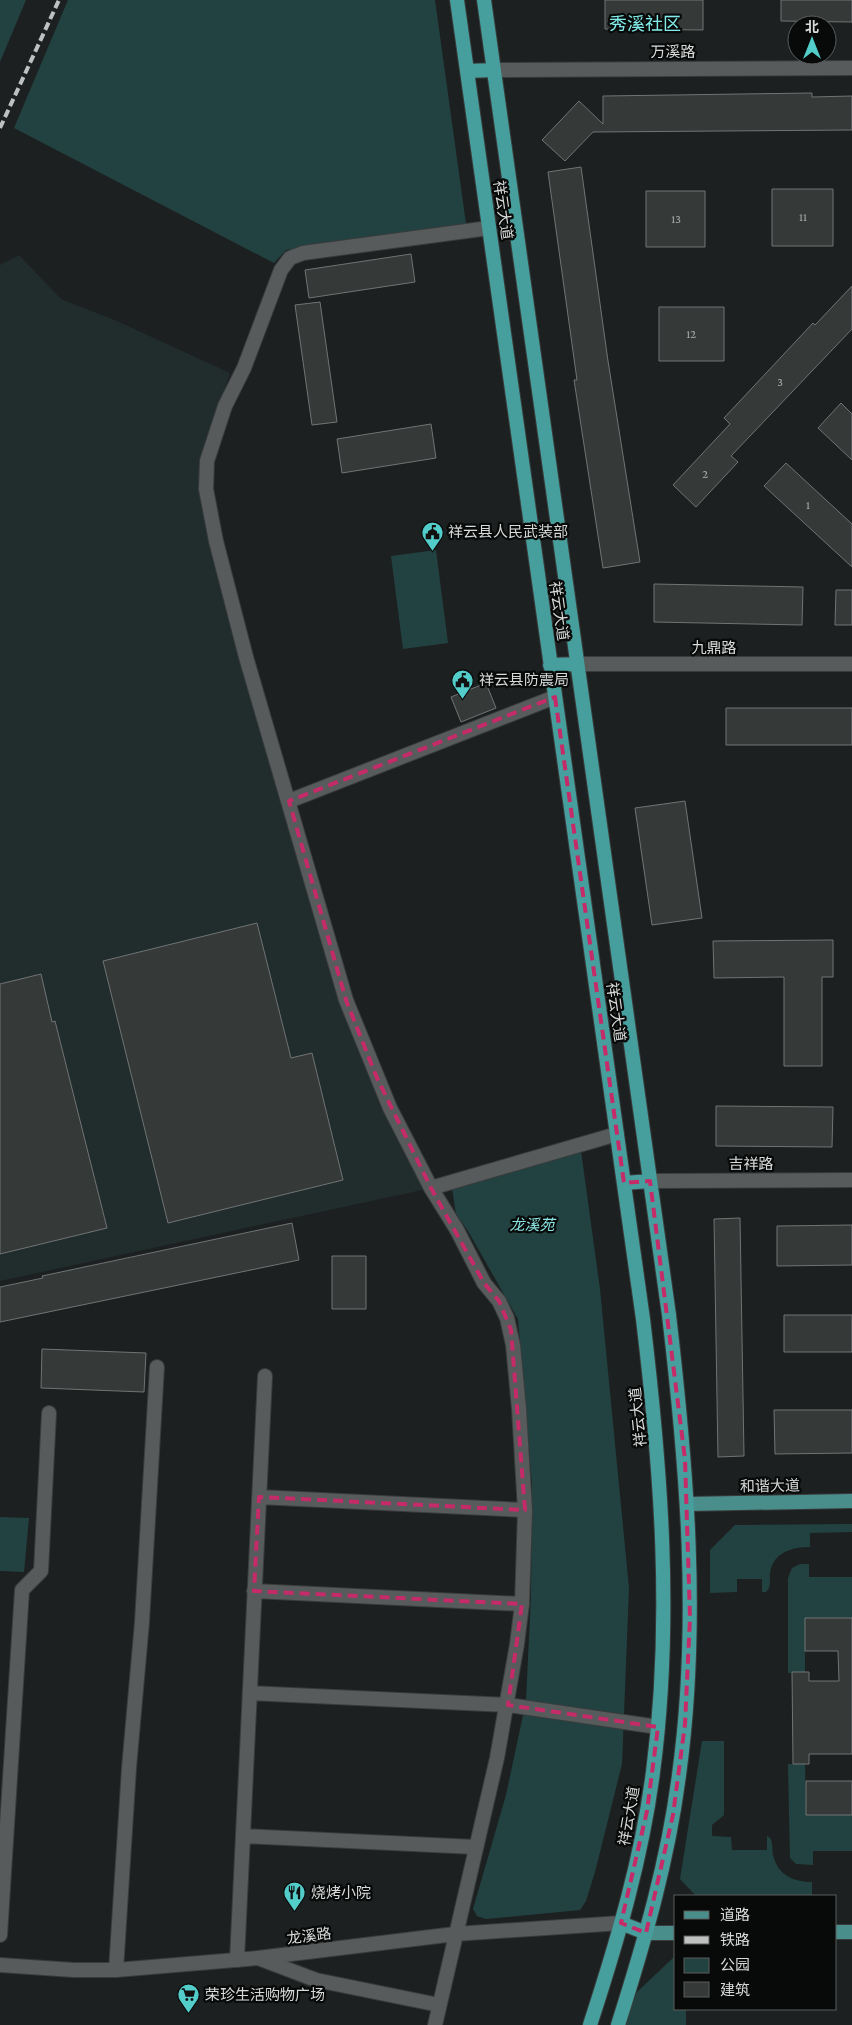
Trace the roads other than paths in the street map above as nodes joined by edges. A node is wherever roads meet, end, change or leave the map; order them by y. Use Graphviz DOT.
graph roads {
  1 [pos="457,0"];
  2 [pos="484,0"];
  3 [pos="852,68"];
  4 [pos="494,70"];
  5 [pos="467,71"];
  6 [pos="489,228"];
  7 [pos="577,664"];
  8 [pos="852,664"];
  9 [pos="550,665"];
  10 [pos="555,697"];
  11 [pos="289,801"];
  12 [pos="617,1134"];
  13 [pos="852,1180"];
  14 [pos="650,1181"];
  15 [pos="624,1183"];
  16 [pos="431,1188"];
  17 [pos="156,1366"];
  18 [pos="265,1376"];
  19 [pos="49,1413"];
  20 [pos="259,1497"];
  21 [pos="852,1501"];
  22 [pos="688,1504"];
  23 [pos="524,1510"];
  24 [pos="254,1591"];
  25 [pos="522,1604"];
  26 [pos="250,1693"];
  27 [pos="508,1705"];
  28 [pos="658,1727"];
  29 [pos="243,1836"];
  30 [pos="475,1847"];
  31 [pos="621,1924"];
  32 [pos="646,1932"];
  33 [pos="837,1932"];
  34 [pos="852,1932"];
  35 [pos="674,1933"];
  36 [pos="455,1934"];
  37 [pos="0,1935"];
  38 [pos="258,1958"];
  39 [pos="236,1960"];
  40 [pos="0,1964"];
  41 [pos="116,1970"];
  42 [pos="439,2005"];
  43 [pos="435,2025"];
  44 [pos="590,2025"];
  45 [pos="618,2025"];
  1 -- 5 [label="highway, 祥云大道"];
  2 -- 4 [label="highway, 祥云大道"];
  3 -- 4 [label="street, 万溪路"];
  4 -- 5 [label="highway"];
  4 -- 7 [label="highway, 祥云大道"];
  5 -- 6 [label="highway, 祥云大道"];
  6 -- 9 [label="highway, 祥云大道"];
  6 -- 11 [label="street"];
  7 -- 8 [label="street, 九鼎路"];
  7 -- 9 [label="highway"];
  7 -- 14 [label="highway, 祥云大道"];
  9 -- 10 [label="highway, 祥云大道"];
  10 -- 11 [label="street"];
  10 -- 12 [label="highway, 祥云大道"];
  11 -- 16 [label="street"];
  12 -- 15 [label="highway, 祥云大道"];
  12 -- 16 [label="street"];
  13 -- 14 [label="street, 吉祥路"];
  14 -- 15 [label="highway"];
  14 -- 22 [label="highway, 祥云大道"];
  15 -- 28 [label="highway, 祥云大道"];
  16 -- 23 [label="street"];
  17 -- 41 [label="street"];
  18 -- 20 [label="street"];
  19 -- 37 [label="street"];
  20 -- 23 [label="street"];
  20 -- 24 [label="street"];
  21 -- 22 [label="main road, 和谐大道"];
  22 -- 32 [label="highway, 祥云大道"];
  23 -- 25 [label="street"];
  24 -- 25 [label="street"];
  24 -- 26 [label="street"];
  25 -- 27 [label="street"];
  26 -- 27 [label="street"];
  26 -- 29 [label="street"];
  27 -- 28 [label="street"];
  27 -- 30 [label="street"];
  28 -- 31 [label="highway, 祥云大道"];
  29 -- 30 [label="street"];
  29 -- 39 [label="street"];
  30 -- 36 [label="street"];
  31 -- 32 [label="highway"];
  31 -- 36 [label="street, 龙溪路"];
  31 -- 44 [label="highway, 祥云大道"];
  32 -- 35 [label="main road"];
  32 -- 45 [label="highway, 祥云大道"];
  33 -- 34 [label="main road"];
  36 -- 38 [label="street, 龙溪路"];
  36 -- 42 [label="street"];
  38 -- 39 [label="street, 龙溪路"];
  38 -- 42 [label="street"];
  39 -- 41 [label="street, 龙溪路"];
  40 -- 41 [label="street, 龙溪路"];
  42 -- 43 [label="street"];
}
